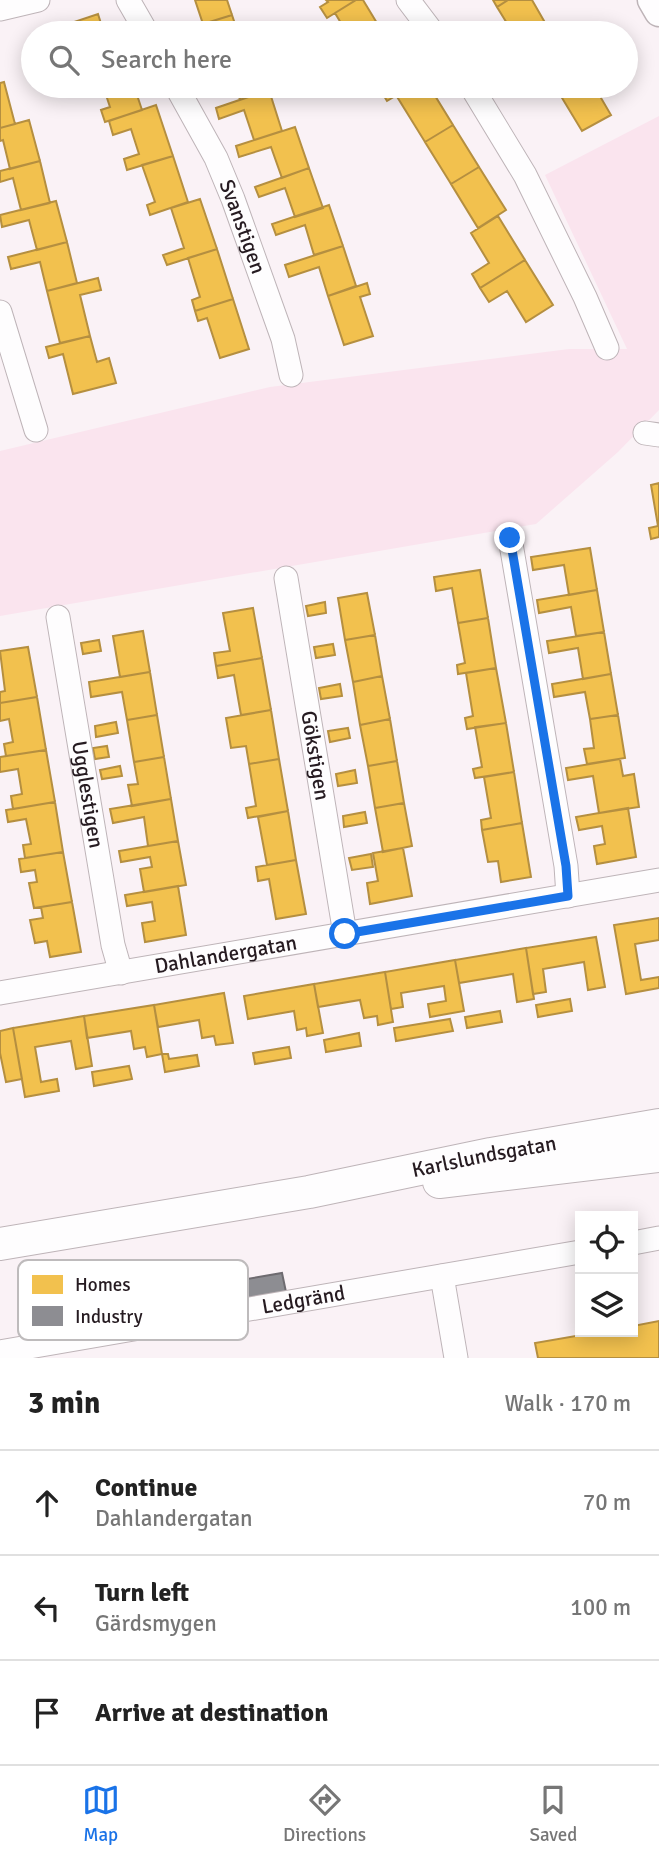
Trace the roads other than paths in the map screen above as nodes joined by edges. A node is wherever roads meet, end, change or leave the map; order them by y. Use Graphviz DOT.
graph roads {
  1 [pos="38,0"];
  2 [pos="128,0"];
  3 [pos="408,0"];
  4 [pos="652,0"];
  5 [pos="0,9"];
  6 [pos="659,12"];
  7 [pos="140,21"];
  8 [pos="424,21"];
  9 [pos="183,98"];
  10 [pos="478,98"];
  11 [pos="0,312"];
  12 [pos="607,348"];
  13 [pos="291,375"];
  14 [pos="36,430"];
  15 [pos="510,538"];
  16 [pos="286,578"];
  17 [pos="58,617"];
  18 [pos="659,880"];
  19 [pos="568,896"];
  20 [pos="345,934"];
  21 [pos="121,973"];
  22 [pos="0,993"];
  23 [pos="659,1125"];
  24 [pos="659,1156"];
  25 [pos="309,1192"];
  26 [pos="659,1238"];
  27 [pos="638,1242"];
  28 [pos="0,1244"];
  29 [pos="575,1253"];
  30 [pos="442,1276"];
  31 [pos="248,1309"];
  32 [pos="70,1340"];
  33 [pos="0,1352"];
  34 [pos="456,1358"];
  1 -- 5 [label="street"];
  2 -- 7 [label="street"];
  3 -- 8 [label="street"];
  4 -- 6 [label="street"];
  9 -- 13 [label="street, Svanstigen"];
  10 -- 12 [label="street"];
  11 -- 14 [label="street"];
  15 -- 19 [label="street"];
  16 -- 20 [label="street, Gökstigen"];
  17 -- 21 [label="street, Ugglestigen"];
  18 -- 19 [label="street, Dahlandergatan"];
  19 -- 20 [label="street, Dahlandergatan"];
  20 -- 21 [label="street, Dahlandergatan"];
  21 -- 22 [label="street, Dahlandergatan"];
  23 -- 25 [label="main road, Karlslundsgatan"];
  24 -- 25 [label="main road, Karlslundsgatan"];
  25 -- 28 [label="main road, Karlslundsgatan"];
  26 -- 27 [label="street"];
  29 -- 30 [label="street, Ledgränd"];
  30 -- 31 [label="street, Ledgränd"];
  30 -- 34 [label="street"];
  32 -- 33 [label="street, Ledgränd"];
}
